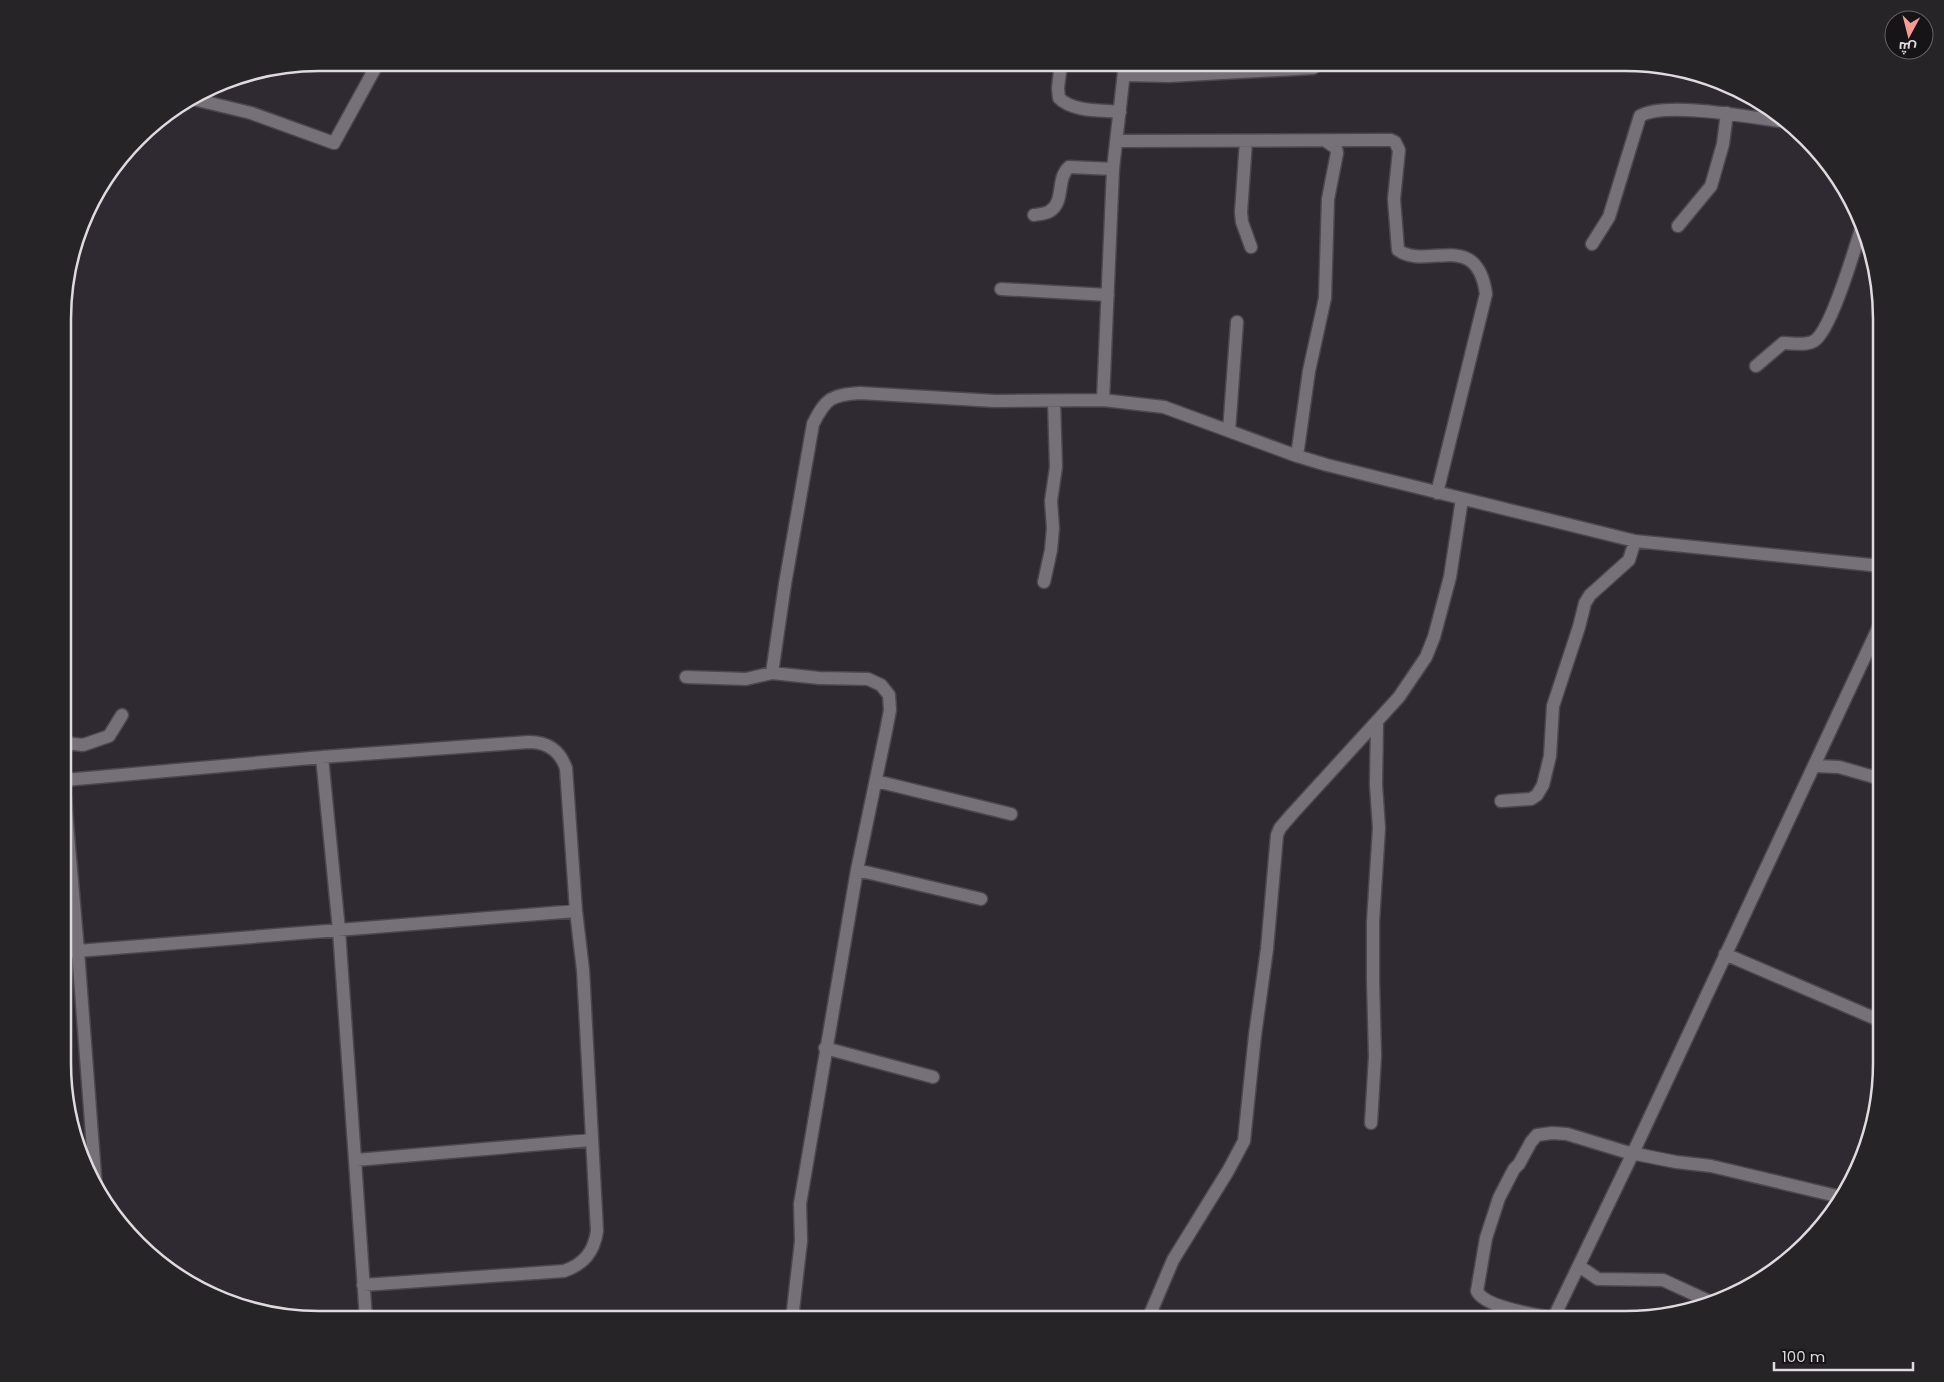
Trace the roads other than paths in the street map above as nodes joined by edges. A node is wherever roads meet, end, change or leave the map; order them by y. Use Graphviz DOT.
graph roads {
  1 [pos="373,71"];
  2 [pos="1060,71"];
  3 [pos="1125,71"];
  4 [pos="1138,71"];
  5 [pos="1259,71"];
  6 [pos="202,101"];
  7 [pos="1120,112"];
  8 [pos="1727,114"];
  9 [pos="1773,120"];
  10 [pos="1116,141"];
  11 [pos="1246,141"];
  12 [pos="1326,141"];
  13 [pos="1113,169"];
  14 [pos="1034,215"];
  15 [pos="1678,226"];
  16 [pos="1859,236"];
  17 [pos="1592,244"];
  18 [pos="1251,247"];
  19 [pos="1001,289"];
  20 [pos="1108,295"];
  21 [pos="1237,322"];
  22 [pos="1756,366"];
  23 [pos="1103,400"];
  24 [pos="1054,401"];
  25 [pos="1229,431"];
  26 [pos="1297,456"];
  27 [pos="1437,493"];
  28 [pos="1462,499"];
  29 [pos="1635,541"];
  30 [pos="1873,565"];
  31 [pos="1044,582"];
  32 [pos="1873,639"];
  33 [pos="772,674"];
  34 [pos="686,677"];
  35 [pos="122,715"];
  36 [pos="1378,721"];
  37 [pos="71,744"];
  38 [pos="322,757"];
  39 [pos="1814,766"];
  40 [pos="1873,777"];
  41 [pos="71,779"];
  42 [pos="876,781"];
  43 [pos="1501,801"];
  44 [pos="1011,814"];
  45 [pos="71,869"];
  46 [pos="857,870"];
  47 [pos="981,899"];
  48 [pos="576,911"];
  49 [pos="339,930"];
  50 [pos="78,951"];
  51 [pos="71,952"];
  52 [pos="1725,954"];
  53 [pos="1873,1018"];
  54 [pos="825,1048"];
  55 [pos="933,1077"];
  56 [pos="1371,1123"];
  57 [pos="591,1140"];
  58 [pos="1633,1153"];
  59 [pos="356,1160"];
  60 [pos="94,1167"];
  61 [pos="1834,1196"];
  62 [pos="1578,1266"];
  63 [pos="363,1285"];
  64 [pos="1703,1298"];
  65 [pos="365,1311"];
  66 [pos="793,1311"];
  67 [pos="1152,1311"];
  68 [pos="1517,1311"];
  69 [pos="1557,1311"];
  1 -- 6 [label="street"];
  2 -- 7 [label="street"];
  3 -- 7 [label="street"];
  4 -- 5 [label="street"];
  7 -- 10 [label="street"];
  8 -- 9 [label="street"];
  8 -- 15 [label="street"];
  8 -- 17 [label="street"];
  10 -- 11 [label="street"];
  10 -- 13 [label="street"];
  11 -- 12 [label="street"];
  11 -- 18 [label="street"];
  12 -- 26 [label="street"];
  12 -- 27 [label="street"];
  13 -- 14 [label="street"];
  13 -- 20 [label="street"];
  16 -- 22 [label="street"];
  19 -- 20 [label="street"];
  20 -- 23 [label="street"];
  21 -- 25 [label="street"];
  23 -- 24 [label="street"];
  23 -- 25 [label="street"];
  24 -- 31 [label="street"];
  24 -- 33 [label="street"];
  25 -- 26 [label="street"];
  26 -- 27 [label="street"];
  27 -- 28 [label="street"];
  28 -- 29 [label="street"];
  28 -- 36 [label="street"];
  29 -- 30 [label="street"];
  29 -- 43 [label="street"];
  32 -- 39 [label="street"];
  33 -- 34 [label="street"];
  33 -- 42 [label="street"];
  35 -- 37 [label="street"];
  36 -- 56 [label="street"];
  36 -- 67 [label="street"];
  38 -- 41 [label="street"];
  38 -- 48 [label="street"];
  38 -- 49 [label="street"];
  39 -- 40 [label="street"];
  39 -- 52 [label="street"];
  42 -- 44 [label="street"];
  42 -- 46 [label="street"];
  45 -- 50 [label="street"];
  46 -- 47 [label="street"];
  46 -- 54 [label="street"];
  48 -- 49 [label="street"];
  48 -- 57 [label="street"];
  49 -- 50 [label="street"];
  49 -- 59 [label="street"];
  50 -- 51 [label="street"];
  50 -- 60 [label="street"];
  52 -- 53 [label="street"];
  52 -- 58 [label="street"];
  54 -- 55 [label="street"];
  54 -- 66 [label="street"];
  57 -- 59 [label="street"];
  57 -- 63 [label="street"];
  58 -- 61 [label="street"];
  58 -- 62 [label="street"];
  58 -- 68 [label="street"];
  59 -- 63 [label="street"];
  62 -- 64 [label="street"];
  62 -- 69 [label="street"];
  63 -- 65 [label="street"];
}
